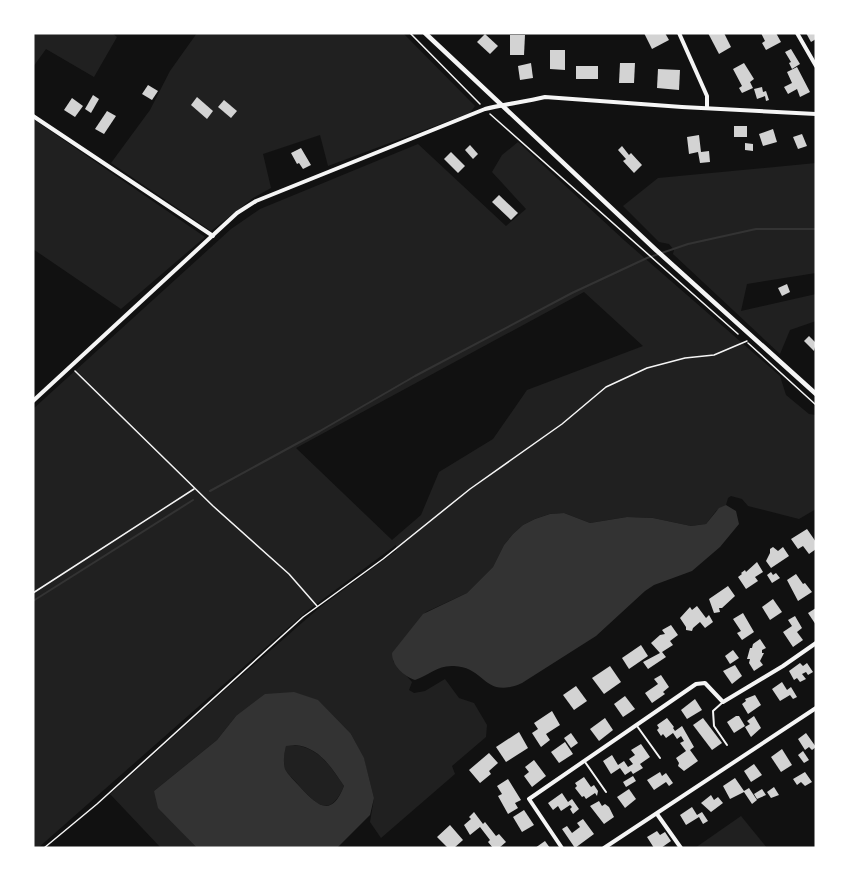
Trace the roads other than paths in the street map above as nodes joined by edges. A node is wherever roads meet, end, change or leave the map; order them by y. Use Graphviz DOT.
graph roads {
  1 [pos="425,33"];
  2 [pos="679,33"];
  3 [pos="797,33"];
  4 [pos="816,66"];
  5 [pos="500,105"];
  6 [pos="707,108"];
  7 [pos="816,114"];
  8 [pos="33,116"];
  9 [pos="213,236"];
  10 [pos="816,394"];
  11 [pos="33,401"];
  12 [pos="816,643"];
  13 [pos="723,702"];
  14 [pos="816,708"];
  15 [pos="637,724"];
  16 [pos="727,745"];
  17 [pos="660,758"];
  18 [pos="584,761"];
  19 [pos="606,792"];
  20 [pos="657,814"];
  21 [pos="562,848"];
  22 [pos="604,848"];
  23 [pos="681,848"];
  1 -- 5 [label="street"];
  2 -- 6 [label="street"];
  3 -- 4 [label="street"];
  5 -- 6 [label="street"];
  5 -- 9 [label="street"];
  5 -- 10 [label="street"];
  6 -- 7 [label="street"];
  8 -- 9 [label="street"];
  9 -- 11 [label="street"];
  12 -- 13 [label="street"];
  13 -- 15 [label="street"];
  13 -- 16 [label="lane"];
  14 -- 20 [label="street"];
  15 -- 17 [label="lane"];
  15 -- 18 [label="street"];
  18 -- 19 [label="lane"];
  18 -- 21 [label="street"];
  20 -- 22 [label="street"];
  20 -- 23 [label="street"];
}
